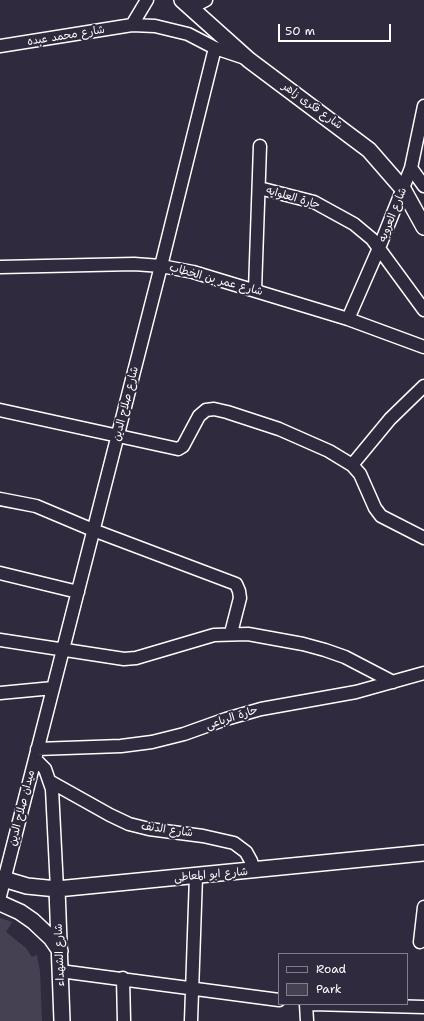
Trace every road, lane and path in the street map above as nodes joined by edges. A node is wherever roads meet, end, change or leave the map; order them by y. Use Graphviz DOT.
graph roads {
  1 [pos="148,0"];
  2 [pos="206,0"];
  3 [pos="186,3"];
  4 [pos="132,25"];
  5 [pos="0,46"];
  6 [pos="214,48"];
  7 [pos="249,60"];
  8 [pos="424,106"];
  9 [pos="260,146"];
  10 [pos="411,168"];
  11 [pos="424,186"];
  12 [pos="259,188"];
  13 [pos="403,189"];
  14 [pos="424,227"];
  15 [pos="379,248"];
  16 [pos="161,266"];
  17 [pos="0,267"];
  18 [pos="255,290"];
  19 [pos="424,310"];
  20 [pos="348,319"];
  21 [pos="424,347"];
  22 [pos="424,386"];
  23 [pos="0,410"];
  24 [pos="117,437"];
  25 [pos="352,466"];
  26 [pos="0,499"];
  27 [pos="93,530"];
  28 [pos="424,538"];
  29 [pos="0,573"];
  30 [pos="78,592"];
  31 [pos="231,633"];
  32 [pos="0,640"];
  33 [pos="63,650"];
  34 [pos="424,673"];
  35 [pos="393,682"];
  36 [pos="53,688"];
  37 [pos="0,693"];
  38 [pos="36,754"];
  39 [pos="51,782"];
  40 [pos="424,853"];
  41 [pos="254,870"];
  42 [pos="196,876"];
  43 [pos="2,879"];
  44 [pos="57,889"];
  45 [pos="0,896"];
  46 [pos="0,903"];
  47 [pos="424,907"];
  48 [pos="420,942"];
  49 [pos="60,951"];
  50 [pos="60,971"];
  51 [pos="123,978"];
  52 [pos="191,987"];
  53 [pos="278,1000"];
  54 [pos="306,1005"];
  55 [pos="349,1005"];
  56 [pos="424,1007"];
  57 [pos="62,1021"];
  58 [pos="124,1021"];
  59 [pos="191,1021"];
  60 [pos="307,1021"];
  1 -- 4 [label="street"];
  2 -- 3 [label="street"];
  3 -- 7 [label="street, شارع فكرى زاهر"];
  4 -- 5 [label="street, شارع محمد عبده"];
  4 -- 6 [label="street, شارع محمد عبده"];
  6 -- 7 [label="street, شارع محمد عبده"];
  6 -- 16 [label="street, شارع صلاح الدين"];
  7 -- 13 [label="street, شارع فكرى زاهر"];
  8 -- 10 [label="street, شارع العروبه"];
  9 -- 12 [label="street"];
  10 -- 11 [label="street"];
  10 -- 13 [label="street, شارع العروبه"];
  12 -- 15 [label="street, حارة العلوايه"];
  12 -- 18 [label="street"];
  13 -- 14 [label="street, شارع فكرى زاهر"];
  13 -- 15 [label="street, شارع العروبه"];
  15 -- 19 [label="street, حارة العلوايه"];
  15 -- 20 [label="street, شارع العروبه"];
  16 -- 17 [label="street, شارع عمر بن الخطاب"];
  16 -- 18 [label="street, شارع عمر بن الخطاب"];
  16 -- 24 [label="street, شارع صلاح الدين"];
  18 -- 20 [label="street, شارع عمر بن الخطاب"];
  20 -- 21 [label="street, شارع عمر بن الخطاب"];
  22 -- 25 [label="street"];
  23 -- 24 [label="street"];
  24 -- 25 [label="street"];
  24 -- 27 [label="street, شارع صلاح الدين"];
  25 -- 28 [label="street"];
  26 -- 27 [label="street"];
  27 -- 30 [label="street, شارع صلاح الدين"];
  27 -- 31 [label="street"];
  29 -- 30 [label="street"];
  30 -- 33 [label="street, شارع صلاح الدين"];
  31 -- 33 [label="street"];
  31 -- 35 [label="street"];
  32 -- 33 [label="street"];
  33 -- 36 [label="street, شارع صلاح الدين"];
  34 -- 35 [label="street, حارة الرباعى"];
  35 -- 38 [label="street, حارة الرباعى"];
  36 -- 37 [label="street"];
  36 -- 38 [label="street, شارع صلاح الدين"];
  38 -- 39 [label="street, ميدان صلاح الدين"];
  38 -- 43 [label="street, ميدان صلاح الدين"];
  39 -- 41 [label="street, شارع الدنف"];
  39 -- 44 [label="street, ميدان صلاح الدين"];
  40 -- 41 [label="street, شارع ابو المعاطى"];
  41 -- 42 [label="street, شارع ابو المعاطى"];
  42 -- 44 [label="street, شارع ابو المعاطى"];
  42 -- 52 [label="street"];
  43 -- 44 [label="street, شارع ابو المعاطى"];
  43 -- 45 [label="street, ميدان صلاح الدين"];
  44 -- 49 [label="street, شارع الشهداء"];
  46 -- 49 [label="street"];
  47 -- 48 [label="street"];
  49 -- 50 [label="street, شارع الشهداء"];
  50 -- 51 [label="street"];
  50 -- 57 [label="street, شارع الشهداء"];
  51 -- 52 [label="street"];
  51 -- 58 [label="street"];
  52 -- 53 [label="street"];
  52 -- 59 [label="street"];
  54 -- 60 [label="street"];
  55 -- 56 [label="street"];
}
